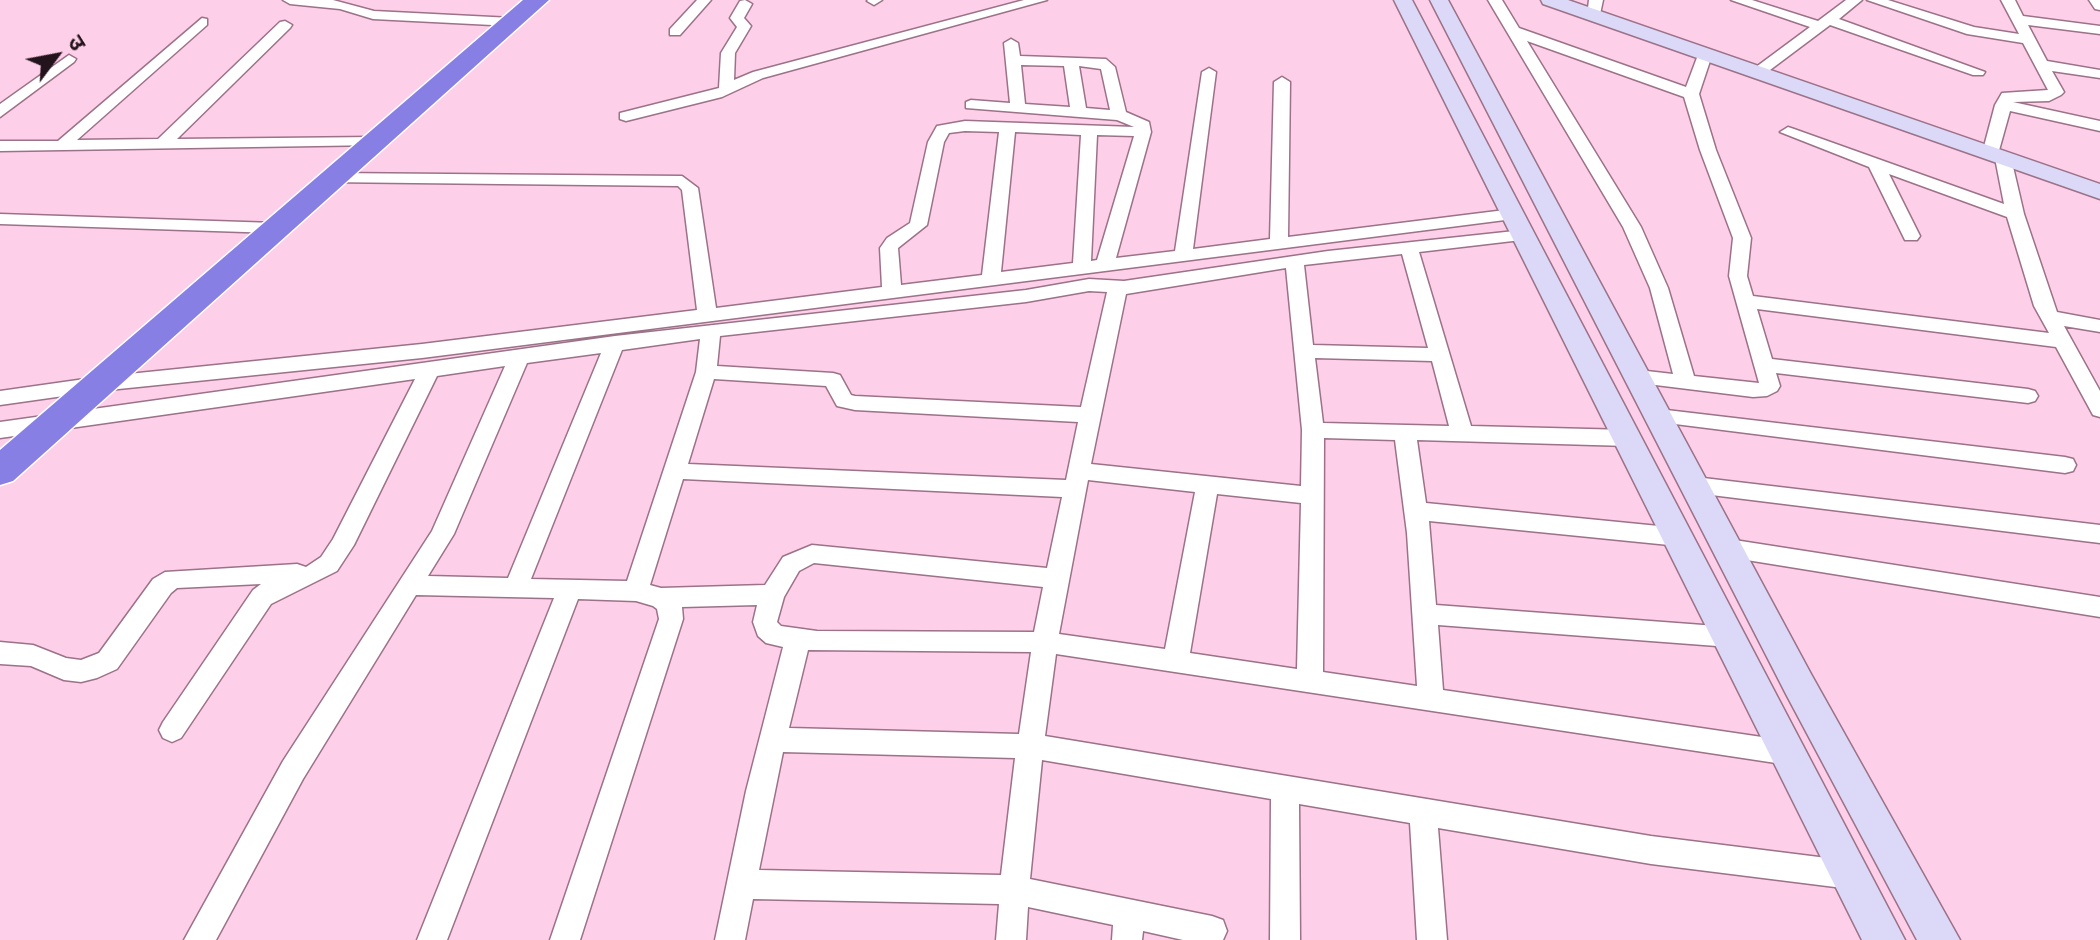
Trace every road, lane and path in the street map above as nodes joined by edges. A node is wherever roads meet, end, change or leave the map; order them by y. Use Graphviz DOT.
graph roads {
  1 [pos="290,0"];
  2 [pos="415,0"];
  3 [pos="537,0"];
  4 [pos="704,0"];
  5 [pos="1040,0"];
  6 [pos="1403,0"];
  7 [pos="1439,0"];
  8 [pos="1495,0"];
  9 [pos="1550,0"];
  10 [pos="1738,0"];
  11 [pos="1855,0"];
  12 [pos="1874,0"];
  13 [pos="2008,0"];
  14 [pos="2096,0"];
  15 [pos="346,3"];
  16 [pos="745,4"];
  17 [pos="2100,6"];
  18 [pos="1595,8"];
  19 [pos="395,16"];
  20 [pos="2019,20"];
  21 [pos="202,22"];
  22 [pos="512,22"];
  23 [pos="1822,22"];
  24 [pos="285,25"];
  25 [pos="2100,30"];
  26 [pos="1513,31"];
  27 [pos="675,32"];
  28 [pos="2030,40"];
  29 [pos="1011,43"];
  30 [pos="1705,55"];
  31 [pos="69,59"];
  32 [pos="1013,60"];
  33 [pos="1071,61"];
  34 [pos="2043,65"];
  35 [pos="1209,72"];
  36 [pos="1978,72"];
  37 [pos="1757,73"];
  38 [pos="2100,74"];
  39 [pos="1282,82"];
  40 [pos="726,91"];
  41 [pos="1691,94"];
  42 [pos="971,105"];
  43 [pos="2003,105"];
  44 [pos="1018,108"];
  45 [pos="0,112"];
  46 [pos="1079,112"];
  47 [pos="1119,115"];
  48 [pos="626,116"];
  49 [pos="2100,126"];
  50 [pos="1008,127"];
  51 [pos="1089,130"];
  52 [pos="1143,132"];
  53 [pos="1788,132"];
  54 [pos="374,142"];
  55 [pos="164,143"];
  56 [pos="0,146"];
  57 [pos="61,146"];
  58 [pos="1996,156"];
  59 [pos="1876,164"];
  60 [pos="331,178"];
  61 [pos="2100,192"];
  62 [pos="2015,214"];
  63 [pos="0,219"];
  64 [pos="1519,224"];
  65 [pos="275,228"];
  66 [pos="1911,236"];
  67 [pos="1279,244"];
  68 [pos="1409,247"];
  69 [pos="1183,256"];
  70 [pos="1294,261"];
  71 [pos="1105,265"];
  72 [pos="1082,268"];
  73 [pos="991,279"];
  74 [pos="1124,287"];
  75 [pos="892,291"];
  76 [pos="1745,301"];
  77 [pos="2049,317"];
  78 [pos="709,322"];
  79 [pos="2100,326"];
  80 [pos="2062,341"];
  81 [pos="615,342"];
  82 [pos="1304,351"];
  83 [pos="1440,355"];
  84 [pos="520,356"];
  85 [pos="1766,365"];
  86 [pos="431,368"];
  87 [pos="706,372"];
  88 [pos="1638,377"];
  89 [pos="1685,382"];
  90 [pos="2028,396"];
  91 [pos="0,398"];
  92 [pos="78,402"];
  93 [pos="2100,410"];
  94 [pos="1092,415"];
  95 [pos="1658,416"];
  96 [pos="0,430"];
  97 [pos="1313,430"];
  98 [pos="1405,432"];
  99 [pos="1462,433"];
  100 [pos="1628,438"];
  101 [pos="2065,465"];
  102 [pos="0,471"];
  103 [pos="674,471"];
  104 [pos="1078,480"];
  105 [pos="1207,485"];
  106 [pos="1695,485"];
  107 [pos="1313,496"];
  108 [pos="1416,511"];
  109 [pos="2100,534"];
  110 [pos="1679,537"];
  111 [pos="1728,548"];
  112 [pos="316,573"];
  113 [pos="1057,579"];
  114 [pos="410,585"];
  115 [pos="516,587"];
  116 [pos="569,591"];
  117 [pos="648,594"];
  118 [pos="772,595"];
  119 [pos="2100,607"];
  120 [pos="1425,614"];
  121 [pos="1730,637"];
  122 [pos="798,639"];
  123 [pos="1045,642"];
  124 [pos="0,653"];
  125 [pos="1176,661"];
  126 [pos="1310,681"];
  127 [pos="1431,698"];
  128 [pos="172,730"];
  129 [pos="773,740"];
  130 [pos="1030,746"];
  131 [pos="1789,753"];
  132 [pos="1285,789"];
  133 [pos="1423,812"];
  134 [pos="1851,875"];
  135 [pos="742,884"];
  136 [pos="1015,890"];
  137 [pos="1128,927"];
  138 [pos="1212,931"];
  139 [pos="199,940"];
  140 [pos="432,940"];
  141 [pos="565,940"];
  142 [pos="730,940"];
  143 [pos="1011,940"];
  144 [pos="1285,940"];
  145 [pos="1432,940"];
  146 [pos="1884,940"];
  147 [pos="1939,940"];
  1 -- 15 [label="street"];
  2 -- 19 [label="street"];
  3 -- 22 [label="highway"];
  4 -- 27 [label="street"];
  5 -- 40 [label="street"];
  6 -- 64 [label="street"];
  7 -- 88 [label="street"];
  8 -- 26 [label="street"];
  9 -- 18 [label="street"];
  10 -- 23 [label="street"];
  11 -- 23 [label="street"];
  12 -- 28 [label="street"];
  13 -- 20 [label="street"];
  14 -- 17 [label="street"];
  15 -- 19 [label="street"];
  16 -- 40 [label="street"];
  18 -- 30 [label="street"];
  19 -- 22 [label="street"];
  20 -- 25 [label="street"];
  20 -- 28 [label="street"];
  21 -- 57 [label="street"];
  22 -- 54 [label="highway"];
  23 -- 36 [label="street"];
  23 -- 37 [label="street"];
  24 -- 55 [label="street"];
  26 -- 41 [label="street"];
  26 -- 89 [label="street"];
  28 -- 34 [label="street"];
  29 -- 32 [label="street"];
  30 -- 37 [label="street"];
  30 -- 41 [label="street"];
  31 -- 45 [label="street"];
  32 -- 33 [label="street"];
  32 -- 44 [label="street"];
  33 -- 46 [label="street"];
  33 -- 47 [label="street"];
  34 -- 38 [label="street"];
  34 -- 43 [label="street"];
  35 -- 69 [label="street"];
  37 -- 58 [label="street"];
  39 -- 67 [label="street"];
  40 -- 48 [label="street"];
  41 -- 76 [label="street"];
  42 -- 44 [label="street"];
  43 -- 49 [label="street"];
  43 -- 58 [label="street"];
  44 -- 46 [label="street"];
  46 -- 47 [label="street"];
  47 -- 52 [label="street"];
  50 -- 51 [label="street"];
  50 -- 73 [label="street"];
  50 -- 75 [label="street"];
  51 -- 52 [label="street"];
  51 -- 72 [label="street"];
  52 -- 71 [label="street"];
  53 -- 59 [label="street"];
  54 -- 55 [label="street"];
  54 -- 60 [label="highway"];
  55 -- 57 [label="street"];
  56 -- 57 [label="street"];
  58 -- 61 [label="street"];
  58 -- 62 [label="street"];
  59 -- 62 [label="street"];
  59 -- 66 [label="street"];
  60 -- 65 [label="highway"];
  60 -- 78 [label="street"];
  62 -- 77 [label="street"];
  63 -- 65 [label="street"];
  64 -- 67 [label="street"];
  64 -- 68 [label="street"];
  64 -- 100 [label="street"];
  65 -- 92 [label="highway"];
  67 -- 69 [label="street"];
  68 -- 70 [label="street"];
  68 -- 83 [label="street"];
  69 -- 71 [label="street"];
  70 -- 74 [label="street"];
  70 -- 82 [label="street"];
  71 -- 72 [label="street"];
  72 -- 73 [label="street"];
  73 -- 75 [label="street"];
  74 -- 78 [label="street"];
  74 -- 94 [label="street"];
  75 -- 78 [label="street"];
  76 -- 80 [label="street"];
  76 -- 85 [label="street"];
  77 -- 79 [label="street"];
  77 -- 80 [label="street"];
  78 -- 81 [label="street"];
  78 -- 87 [label="street"];
  78 -- 92 [label="street"];
  80 -- 93 [label="street"];
  81 -- 84 [label="street"];
  81 -- 115 [label="street"];
  82 -- 83 [label="street"];
  82 -- 97 [label="street"];
  83 -- 99 [label="street"];
  84 -- 86 [label="street"];
  84 -- 114 [label="street"];
  85 -- 89 [label="street"];
  85 -- 90 [label="street"];
  86 -- 92 [label="street"];
  86 -- 112 [label="street"];
  87 -- 94 [label="street"];
  87 -- 103 [label="street"];
  88 -- 89 [label="street"];
  88 -- 95 [label="street"];
  91 -- 92 [label="street"];
  92 -- 96 [label="street"];
  92 -- 102 [label="highway"];
  94 -- 104 [label="street"];
  95 -- 101 [label="street"];
  95 -- 106 [label="street"];
  97 -- 98 [label="street"];
  97 -- 107 [label="street"];
  98 -- 99 [label="street"];
  98 -- 108 [label="street"];
  99 -- 100 [label="street"];
  100 -- 110 [label="street"];
  103 -- 104 [label="street"];
  103 -- 117 [label="street"];
  104 -- 105 [label="street"];
  104 -- 113 [label="street"];
  105 -- 107 [label="street"];
  105 -- 125 [label="street"];
  106 -- 109 [label="street"];
  106 -- 111 [label="street"];
  107 -- 126 [label="street"];
  108 -- 110 [label="street"];
  108 -- 120 [label="street"];
  110 -- 121 [label="street"];
  111 -- 119 [label="street"];
  111 -- 147 [label="street"];
  112 -- 124 [label="street"];
  112 -- 128 [label="street"];
  113 -- 118 [label="street"];
  113 -- 123 [label="street"];
  114 -- 115 [label="street"];
  114 -- 139 [label="street"];
  115 -- 116 [label="street"];
  116 -- 117 [label="street"];
  116 -- 140 [label="street"];
  117 -- 118 [label="street"];
  117 -- 141 [label="street"];
  118 -- 122 [label="street"];
  120 -- 121 [label="street"];
  120 -- 127 [label="street"];
  121 -- 131 [label="street"];
  122 -- 123 [label="street"];
  122 -- 129 [label="street"];
  123 -- 125 [label="street"];
  123 -- 130 [label="street"];
  125 -- 126 [label="street"];
  126 -- 127 [label="street"];
  127 -- 131 [label="street"];
  129 -- 130 [label="street"];
  129 -- 135 [label="street"];
  130 -- 132 [label="street"];
  130 -- 136 [label="street"];
  131 -- 134 [label="street"];
  132 -- 133 [label="street"];
  132 -- 144 [label="street"];
  133 -- 134 [label="street"];
  133 -- 145 [label="street"];
  134 -- 146 [label="street"];
  135 -- 136 [label="street"];
  135 -- 142 [label="street"];
  136 -- 137 [label="street"];
  136 -- 143 [label="street"];
  137 -- 138 [label="street"];
}
